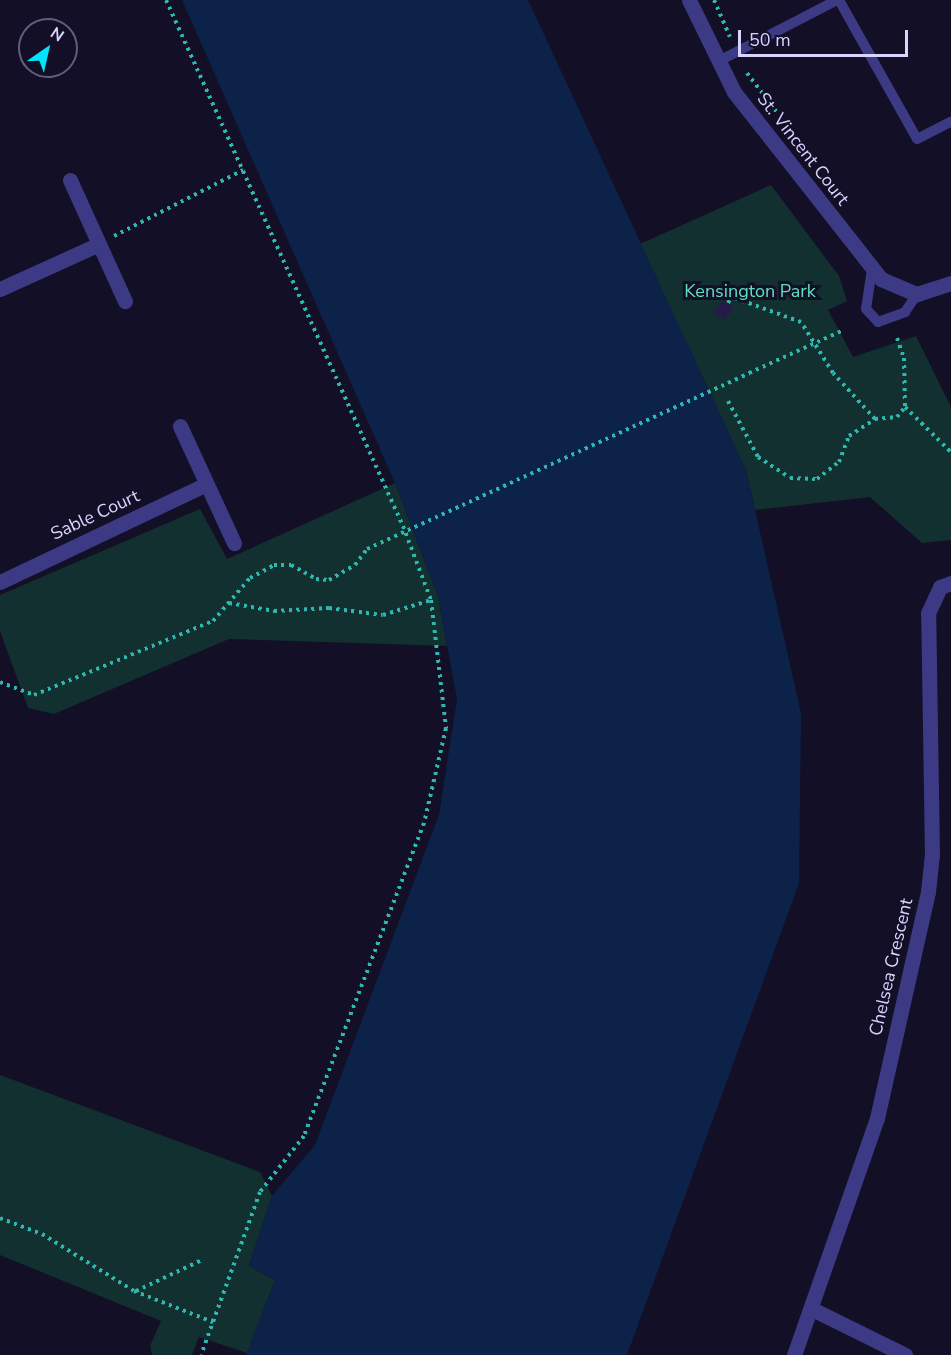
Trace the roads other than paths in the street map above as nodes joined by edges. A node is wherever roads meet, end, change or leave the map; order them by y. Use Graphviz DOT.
graph roads {
  1 [pos="689,0"];
  2 [pos="838,0"];
  3 [pos="717,62"];
  4 [pos="951,122"];
  5 [pos="70,180"];
  6 [pos="97,245"];
  7 [pos="872,269"];
  8 [pos="951,283"];
  9 [pos="0,289"];
  10 [pos="917,294"];
  11 [pos="125,301"];
  12 [pos="180,426"];
  13 [pos="206,484"];
  14 [pos="234,543"];
  15 [pos="0,582"];
  16 [pos="951,582"];
  17 [pos="812,1309"];
  18 [pos="794,1355"];
  19 [pos="905,1355"];
  1 -- 3 [label="street, St. Vincent Court"];
  2 -- 3 [label="lane"];
  2 -- 4 [label="lane"];
  3 -- 7 [label="street, St. Vincent Court"];
  5 -- 6 [label="street"];
  6 -- 9 [label="street"];
  6 -- 11 [label="street"];
  7 -- 10 [label="street, St. Vincent Court"];
  7 -- 10 [label="lane"];
  8 -- 10 [label="street"];
  12 -- 13 [label="street"];
  13 -- 14 [label="street"];
  13 -- 15 [label="street, Sable Court"];
  16 -- 17 [label="street, Chelsea Crescent"];
  17 -- 18 [label="street, Chelsea Crescent"];
  17 -- 19 [label="street"];
}
